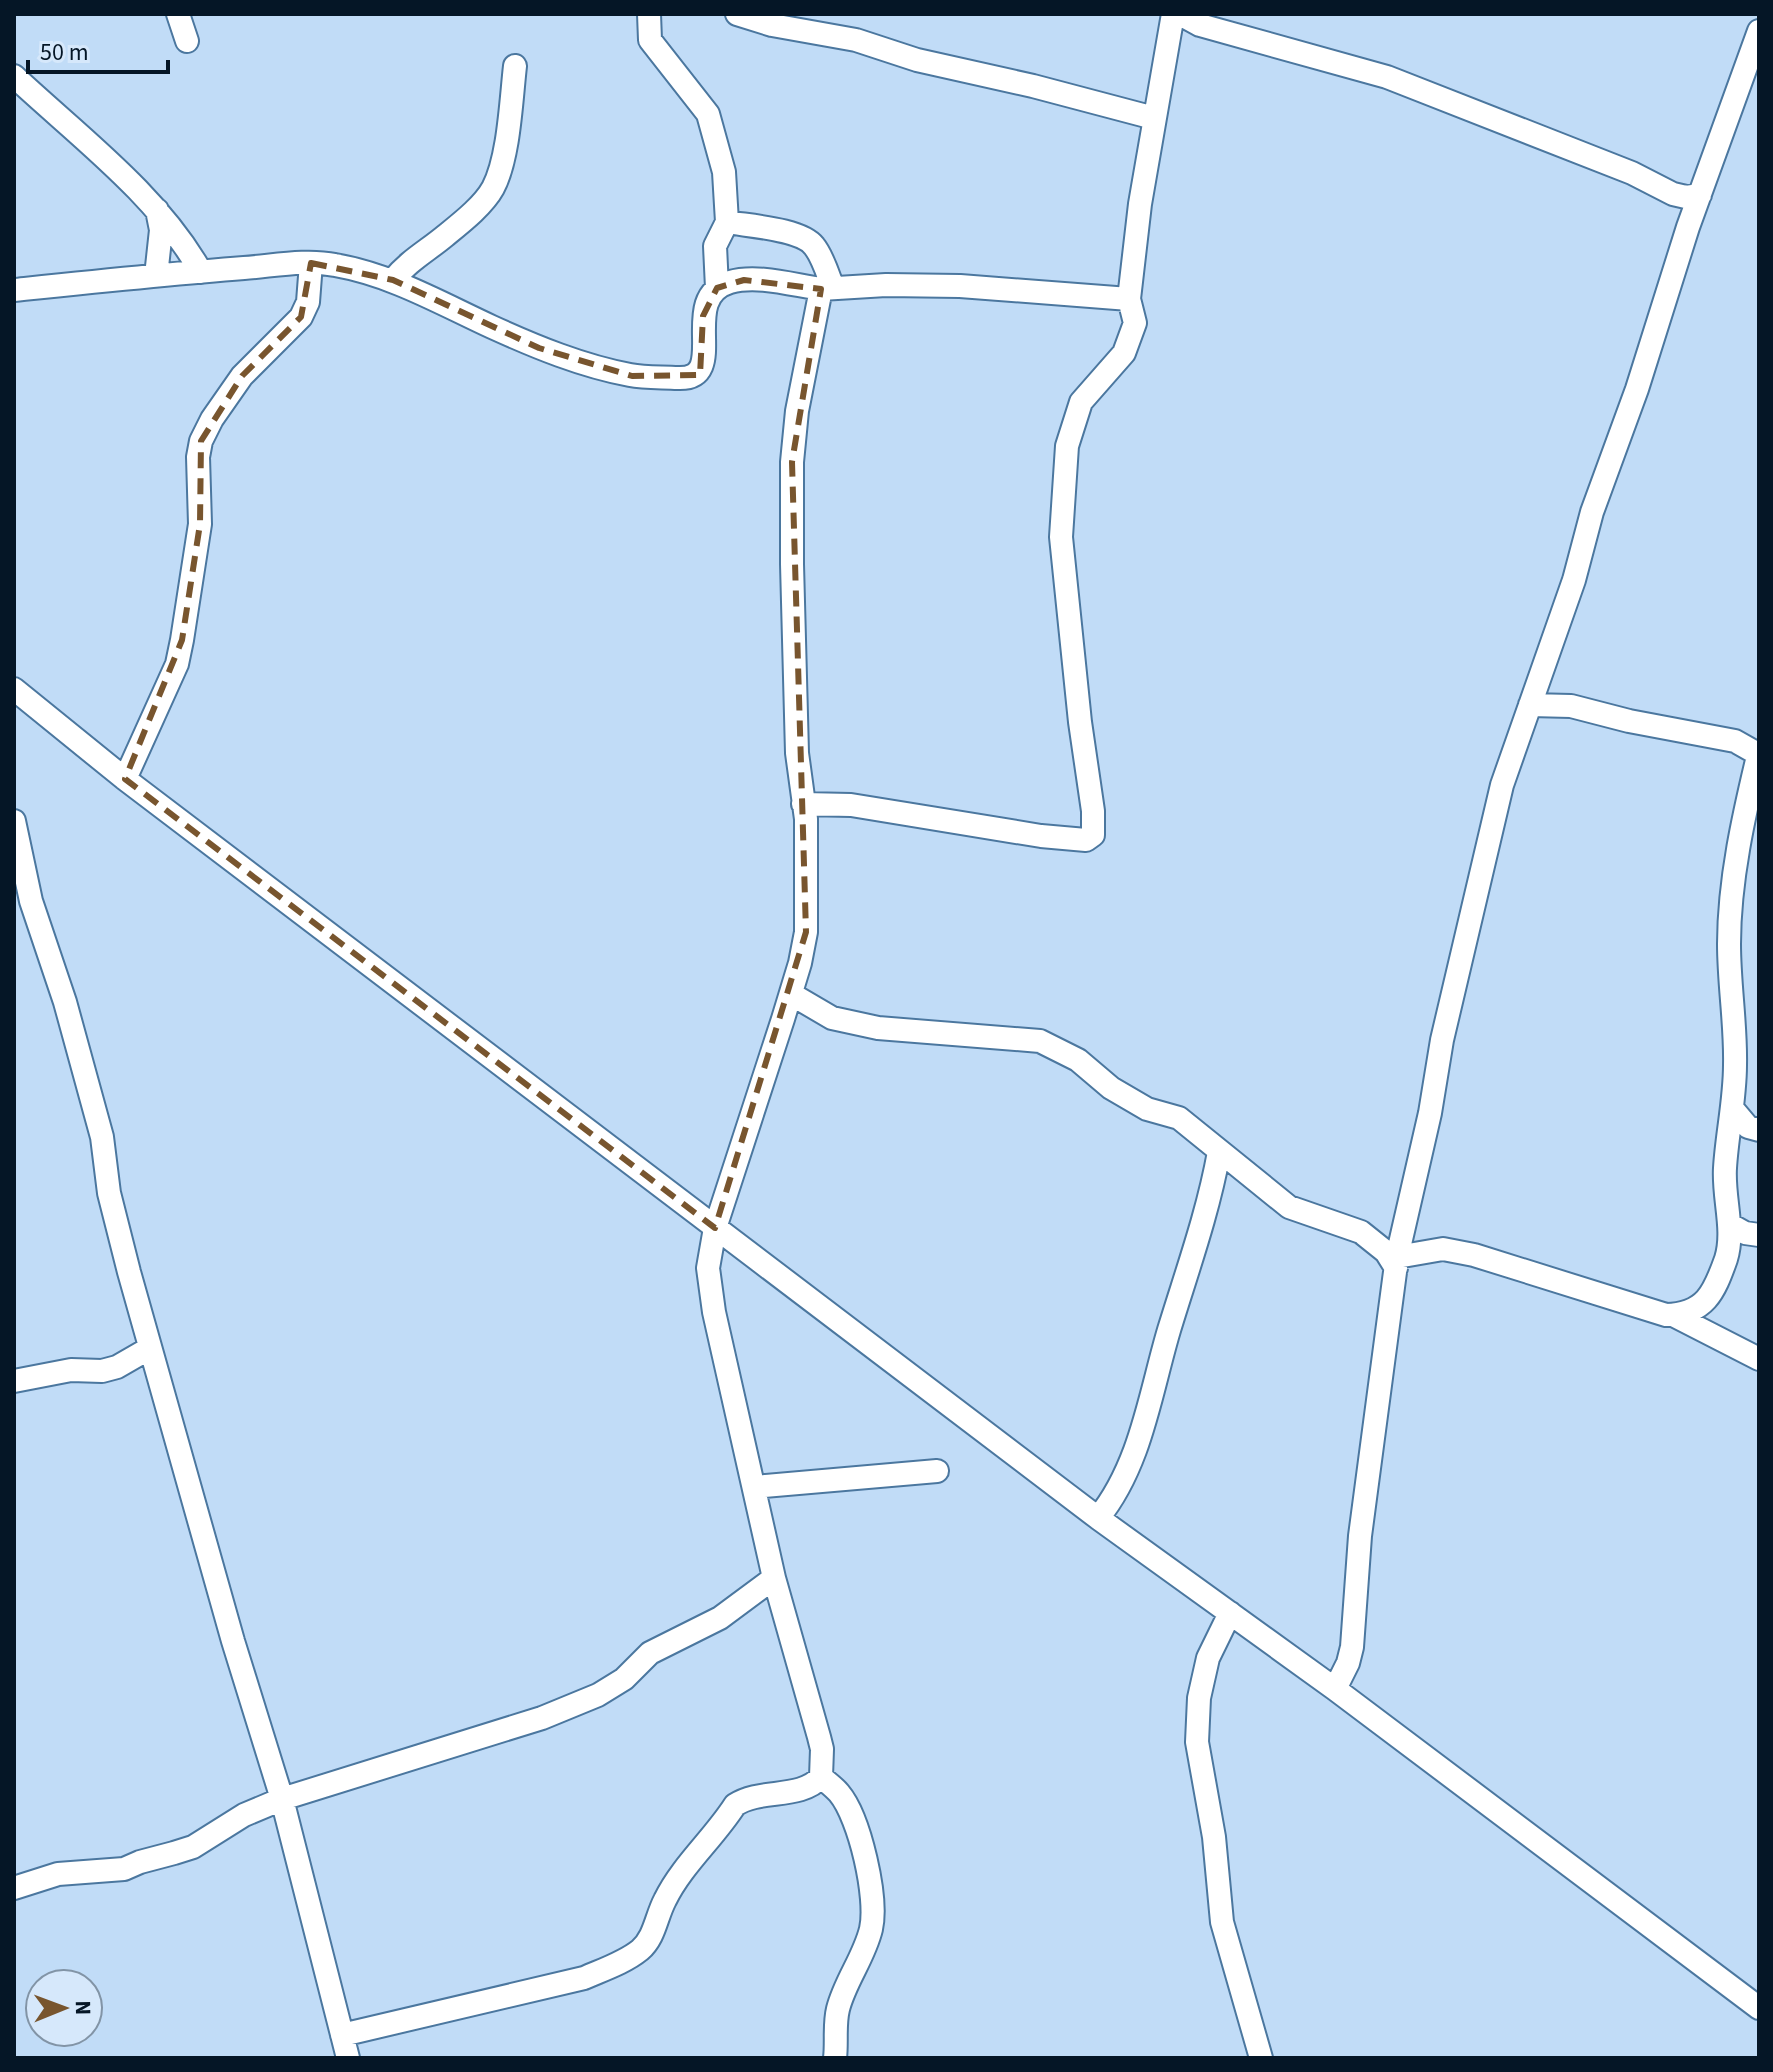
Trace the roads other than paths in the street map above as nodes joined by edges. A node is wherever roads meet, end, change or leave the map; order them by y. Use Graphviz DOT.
graph roads {
  1 [pos="178,14"];
  2 [pos="649,14"];
  3 [pos="737,14"];
  4 [pos="1173,14"];
  5 [pos="1180,14"];
  6 [pos="1200,25"];
  7 [pos="1759,31"];
  8 [pos="1169,39"];
  9 [pos="187,41"];
  10 [pos="515,66"];
  11 [pos="14,76"];
  12 [pos="1154,118"];
  13 [pos="1700,195"];
  14 [pos="157,210"];
  15 [pos="727,222"];
  16 [pos="311,263"];
  17 [pos="201,272"];
  18 [pos="156,276"];
  19 [pos="393,280"];
  20 [pos="724,284"];
  21 [pos="827,288"];
  22 [pos="14,290"];
  23 [pos="1129,299"];
  24 [pos="14,689"];
  25 [pos="1530,705"];
  26 [pos="1759,732"];
  27 [pos="1735,741"];
  28 [pos="1759,753"];
  29 [pos="125,779"];
  30 [pos="803,804"];
  31 [pos="14,821"];
  32 [pos="791,994"];
  33 [pos="1745,1130"];
  34 [pos="1219,1152"];
  35 [pos="715,1228"];
  36 [pos="1744,1230"];
  37 [pos="1396,1263"];
  38 [pos="1707,1301"];
  39 [pos="1673,1315"];
  40 [pos="1711,1333"];
  41 [pos="150,1348"];
  42 [pos="1759,1359"];
  43 [pos="14,1381"];
  44 [pos="937,1471"];
  45 [pos="754,1487"];
  46 [pos="1098,1518"];
  47 [pos="774,1578"];
  48 [pos="1230,1613"];
  49 [pos="1335,1689"];
  50 [pos="821,1777"];
  51 [pos="282,1799"];
  52 [pos="14,1888"];
  53 [pos="1759,2008"];
  54 [pos="342,2035"];
  55 [pos="348,2058"];
  56 [pos="835,2058"];
  57 [pos="1261,2058"];
  1 -- 9 [label="street"];
  2 -- 15 [label="street"];
  3 -- 12 [label="street"];
  4 -- 8 [label="street"];
  5 -- 6 [label="street"];
  6 -- 8 [label="street"];
  6 -- 13 [label="street"];
  7 -- 13 [label="street"];
  8 -- 12 [label="street"];
  10 -- 19 [label="street"];
  11 -- 14 [label="street"];
  12 -- 23 [label="street"];
  13 -- 25 [label="street"];
  14 -- 17 [label="street"];
  14 -- 18 [label="street"];
  15 -- 20 [label="street"];
  15 -- 21 [label="street"];
  16 -- 17 [label="street"];
  16 -- 19 [label="street"];
  16 -- 29 [label="street"];
  17 -- 18 [label="street"];
  18 -- 22 [label="street"];
  19 -- 20 [label="street"];
  20 -- 21 [label="street"];
  21 -- 23 [label="street"];
  21 -- 30 [label="street"];
  23 -- 30 [label="street"];
  24 -- 29 [label="street"];
  25 -- 27 [label="street"];
  25 -- 37 [label="street"];
  26 -- 27 [label="street"];
  27 -- 28 [label="street"];
  28 -- 33 [label="street"];
  29 -- 35 [label="street"];
  30 -- 32 [label="street"];
  31 -- 41 [label="street"];
  32 -- 34 [label="street"];
  32 -- 35 [label="street"];
  33 -- 36 [label="street"];
  34 -- 37 [label="street"];
  34 -- 46 [label="street"];
  35 -- 45 [label="street"];
  35 -- 46 [label="street"];
  36 -- 38 [label="street"];
  37 -- 39 [label="street"];
  37 -- 49 [label="street"];
  38 -- 39 [label="street"];
  38 -- 40 [label="street"];
  39 -- 40 [label="street"];
  40 -- 42 [label="street"];
  41 -- 43 [label="street"];
  41 -- 51 [label="street"];
  44 -- 45 [label="street"];
  45 -- 47 [label="street"];
  46 -- 48 [label="street"];
  47 -- 50 [label="street"];
  47 -- 51 [label="street"];
  48 -- 49 [label="street"];
  48 -- 57 [label="street"];
  49 -- 53 [label="street"];
  50 -- 54 [label="street"];
  50 -- 56 [label="street"];
  51 -- 52 [label="street"];
  51 -- 54 [label="street"];
  54 -- 55 [label="street"];
}
